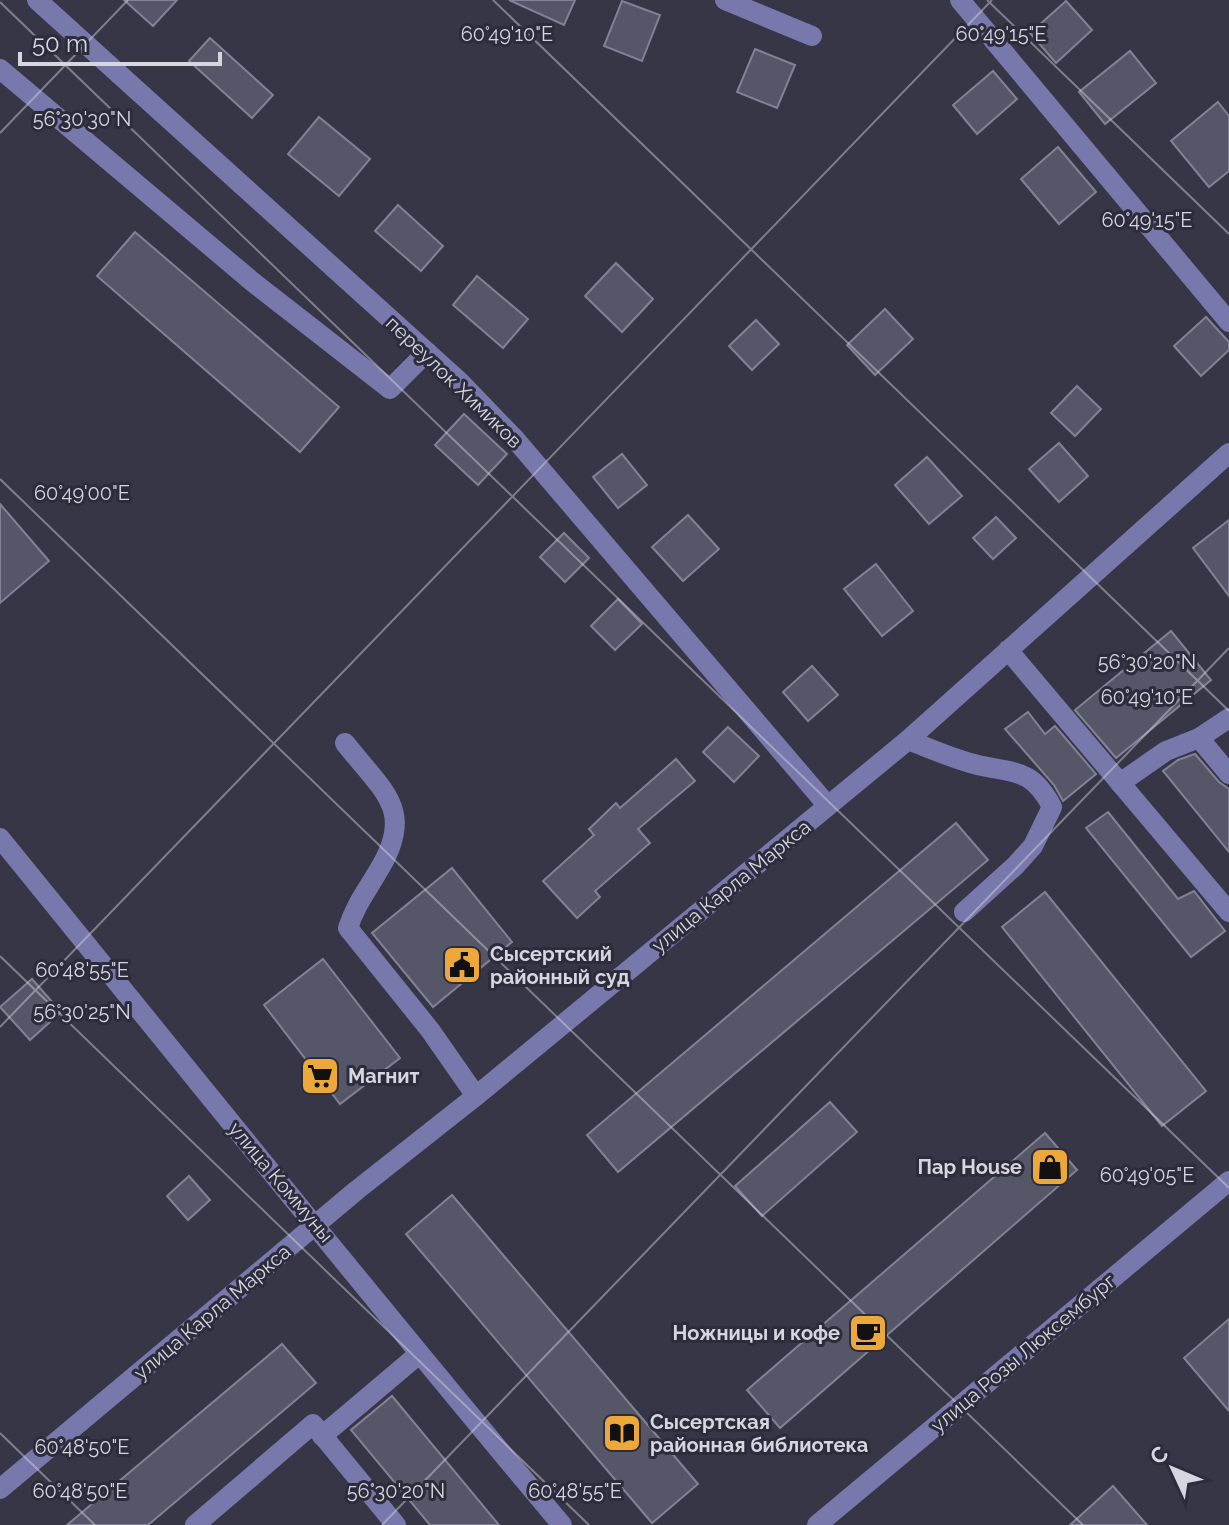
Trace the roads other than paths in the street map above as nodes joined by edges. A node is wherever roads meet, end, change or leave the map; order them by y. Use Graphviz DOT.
graph roads {
  1 [pos="37,0"];
  2 [pos="725,0"];
  3 [pos="960,0"];
  4 [pos="812,36"];
  5 [pos="0,69"];
  6 [pos="1229,322"];
  7 [pos="427,352"];
  8 [pos="1229,453"];
  9 [pos="1008,650"];
  10 [pos="1229,718"];
  11 [pos="1199,738"];
  12 [pos="908,740"];
  13 [pos="345,743"];
  14 [pos="1229,774"];
  15 [pos="1120,783"];
  16 [pos="828,806"];
  17 [pos="0,838"];
  18 [pos="964,912"];
  19 [pos="1229,912"];
  20 [pos="476,1096"];
  21 [pos="1229,1181"];
  22 [pos="317,1225"];
  23 [pos="419,1354"];
  24 [pos="322,1436"];
  25 [pos="0,1489"];
  26 [pos="195,1525"];
  27 [pos="396,1525"];
  28 [pos="562,1525"];
  29 [pos="817,1525"];
  1 -- 7 [label="street, переулок Химиков"];
  2 -- 4 [label="street"];
  3 -- 6 [label="street"];
  5 -- 7 [label="street"];
  7 -- 16 [label="street, переулок Химиков"];
  8 -- 9 [label="street, улица Карла Маркса"];
  9 -- 12 [label="street, улица Карла Маркса"];
  9 -- 15 [label="street"];
  10 -- 11 [label="street"];
  11 -- 14 [label="street"];
  11 -- 15 [label="street"];
  12 -- 16 [label="street, улица Карла Маркса"];
  12 -- 18 [label="street"];
  13 -- 20 [label="street"];
  15 -- 19 [label="street"];
  16 -- 20 [label="street, улица Карла Маркса"];
  17 -- 22 [label="street, улица Коммуны"];
  20 -- 22 [label="street, улица Карла Маркса"];
  21 -- 29 [label="street, улица Розы Люксембург"];
  22 -- 23 [label="street, улица Коммуны"];
  22 -- 25 [label="street, улица Карла Маркса"];
  23 -- 24 [label="street"];
  23 -- 28 [label="street, улица Коммуны"];
  24 -- 26 [label="street"];
  24 -- 27 [label="street"];
}
